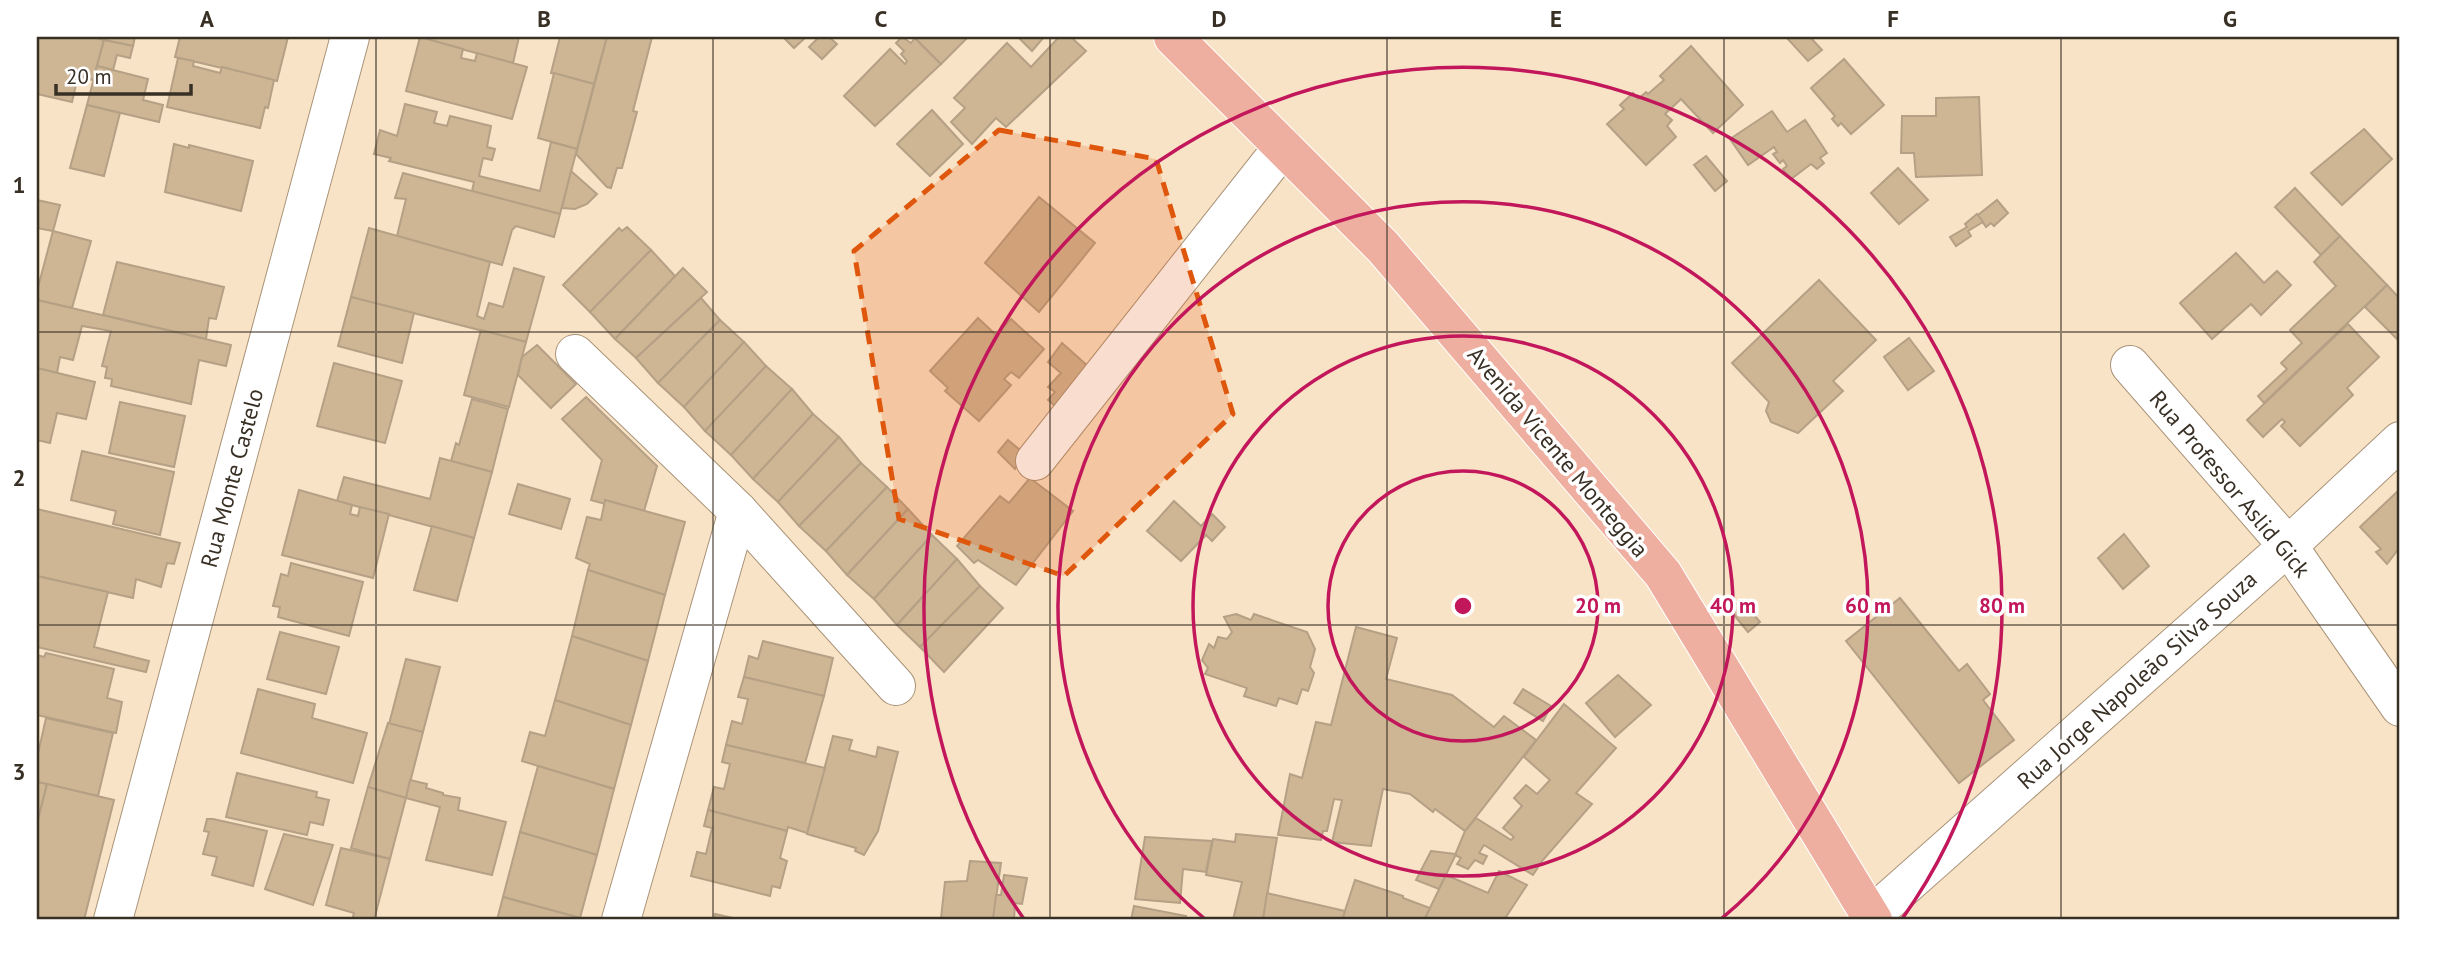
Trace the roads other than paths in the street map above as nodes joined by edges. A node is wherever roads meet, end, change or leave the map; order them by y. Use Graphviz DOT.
graph roads {
  1 [pos="350,37"];
  2 [pos="1173,37"];
  3 [pos="1283,147"];
  4 [pos="575,354"];
  5 [pos="2130,365"];
  6 [pos="2400,441"];
  7 [pos="1035,461"];
  8 [pos="738,511"];
  9 [pos="2288,547"];
  10 [pos="896,686"];
  11 [pos="2400,707"];
  12 [pos="1872,918"];
  13 [pos="113,920"];
  14 [pos="621,920"];
  1 -- 13 [label="street, Rua Monte Castelo"];
  2 -- 3 [label="main road, Avenida Vicente Monteggia"];
  3 -- 7 [label="street"];
  3 -- 12 [label="main road, Avenida Vicente Monteggia"];
  4 -- 8 [label="street"];
  5 -- 9 [label="street, Rua Professor Aslid Gick"];
  6 -- 9 [label="street, Rua Jorge Napoleão Silva Souza"];
  8 -- 10 [label="street"];
  8 -- 14 [label="street"];
  9 -- 11 [label="street, Rua Professor Aslid Gick"];
  9 -- 12 [label="street, Rua Jorge Napoleão Silva Souza"];
}
